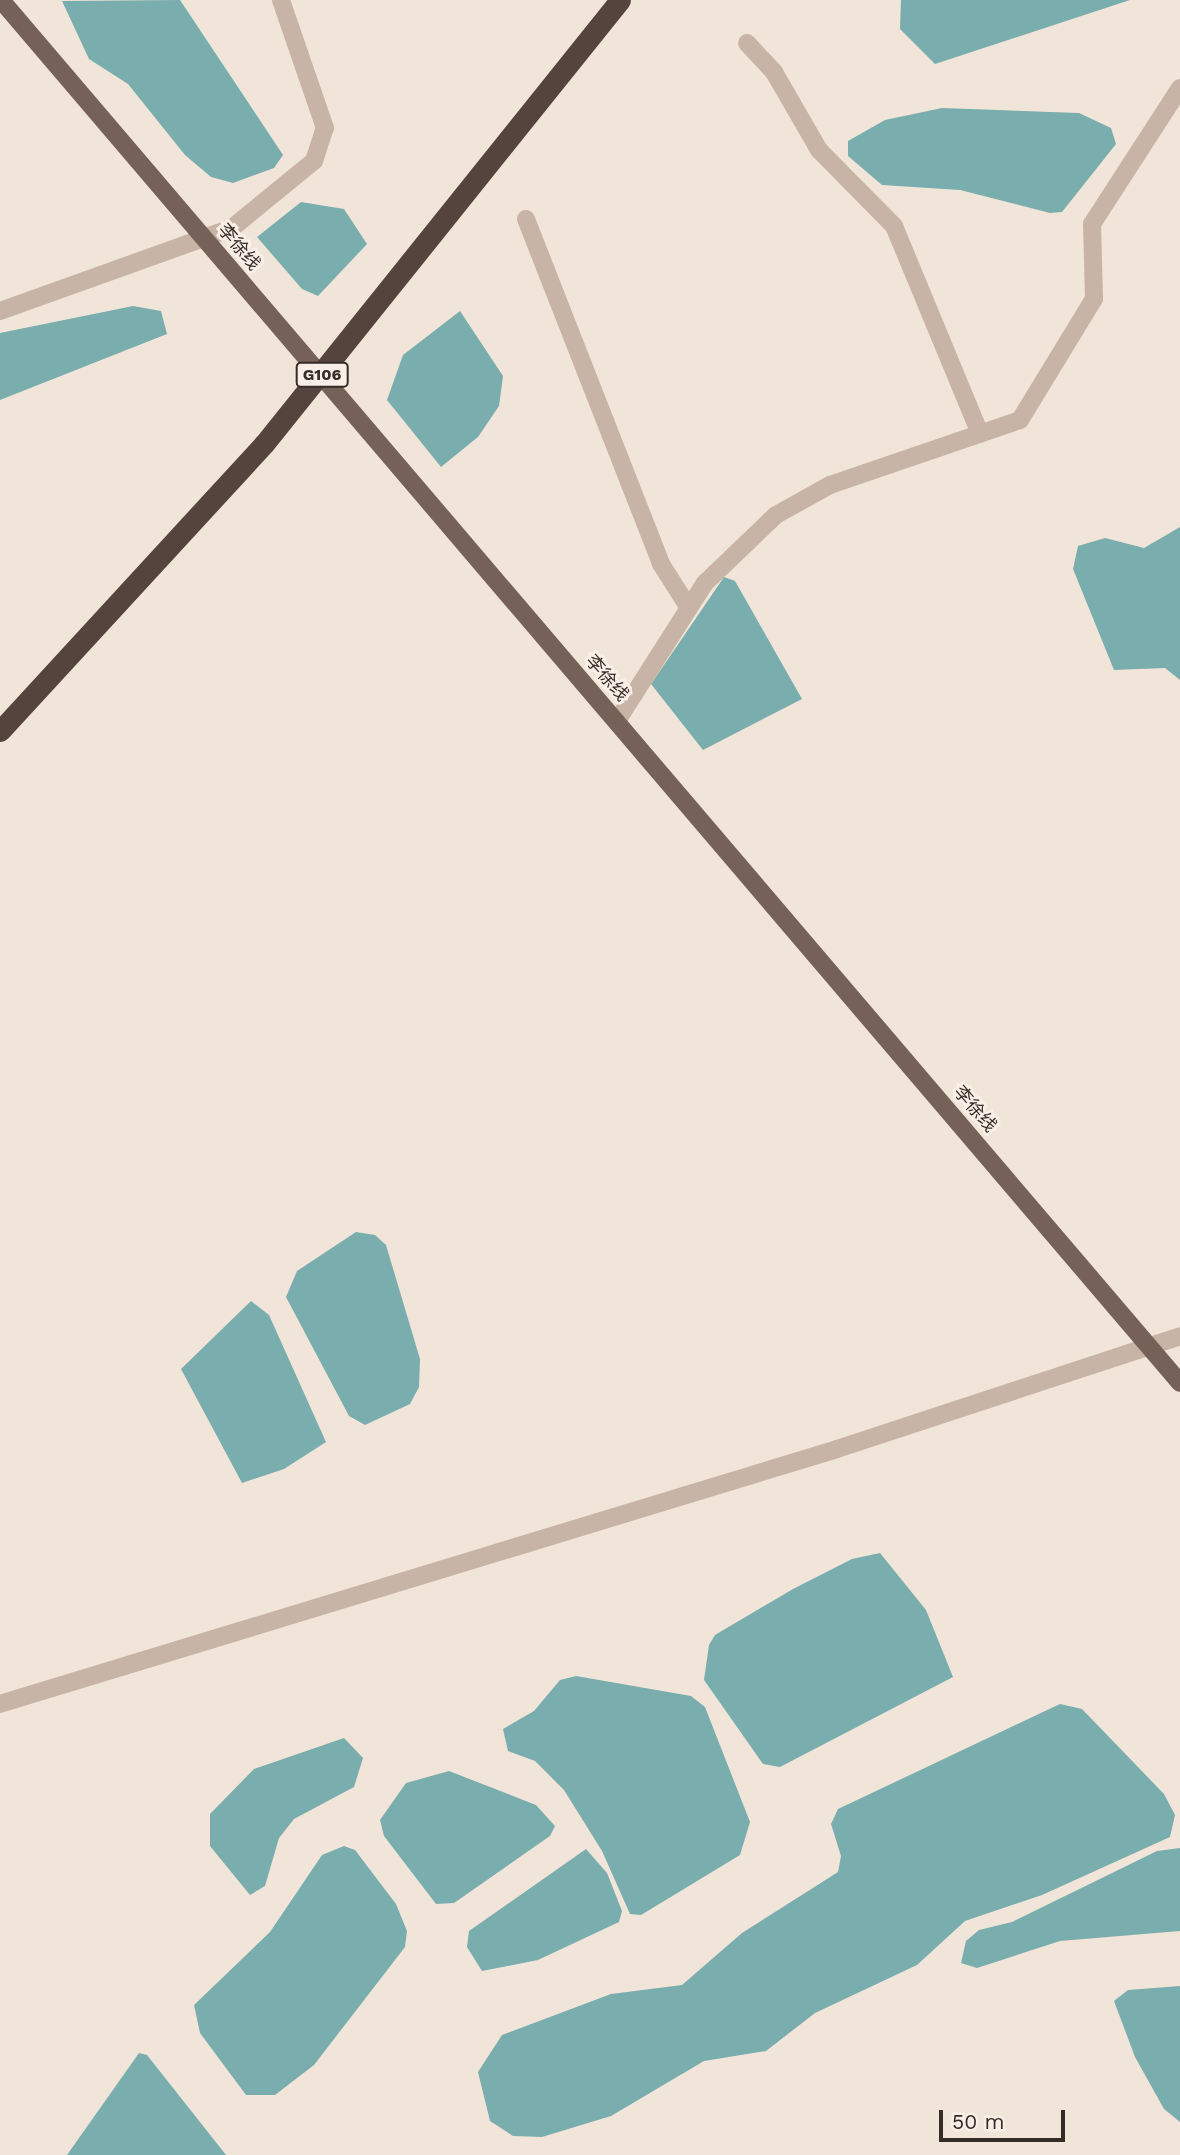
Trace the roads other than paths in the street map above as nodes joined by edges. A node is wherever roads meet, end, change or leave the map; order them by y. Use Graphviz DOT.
graph roads {
  1 [pos="1,0"];
  2 [pos="281,0"];
  3 [pos="619,0"];
  4 [pos="747,43"];
  5 [pos="1180,88"];
  6 [pos="526,219"];
  7 [pos="204,239"];
  8 [pos="0,311"];
  9 [pos="321,376"];
  10 [pos="980,434"];
  11 [pos="689,608"];
  12 [pos="617,721"];
  13 [pos="0,731"];
  14 [pos="1180,1336"];
  15 [pos="1150,1346"];
  16 [pos="1180,1383"];
  17 [pos="0,1704"];
  1 -- 7 [label="main road, 李徐线"];
  2 -- 7 [label="street"];
  3 -- 9 [label="highway, G106"];
  4 -- 10 [label="street"];
  5 -- 10 [label="street"];
  6 -- 11 [label="street"];
  7 -- 8 [label="street"];
  7 -- 9 [label="main road, 李徐线"];
  9 -- 12 [label="main road, 李徐线"];
  9 -- 13 [label="highway, G106"];
  10 -- 11 [label="street"];
  11 -- 12 [label="street"];
  12 -- 15 [label="main road, 李徐线"];
  14 -- 15 [label="street"];
  15 -- 16 [label="main road, 李徐线"];
  15 -- 17 [label="street"];
}
